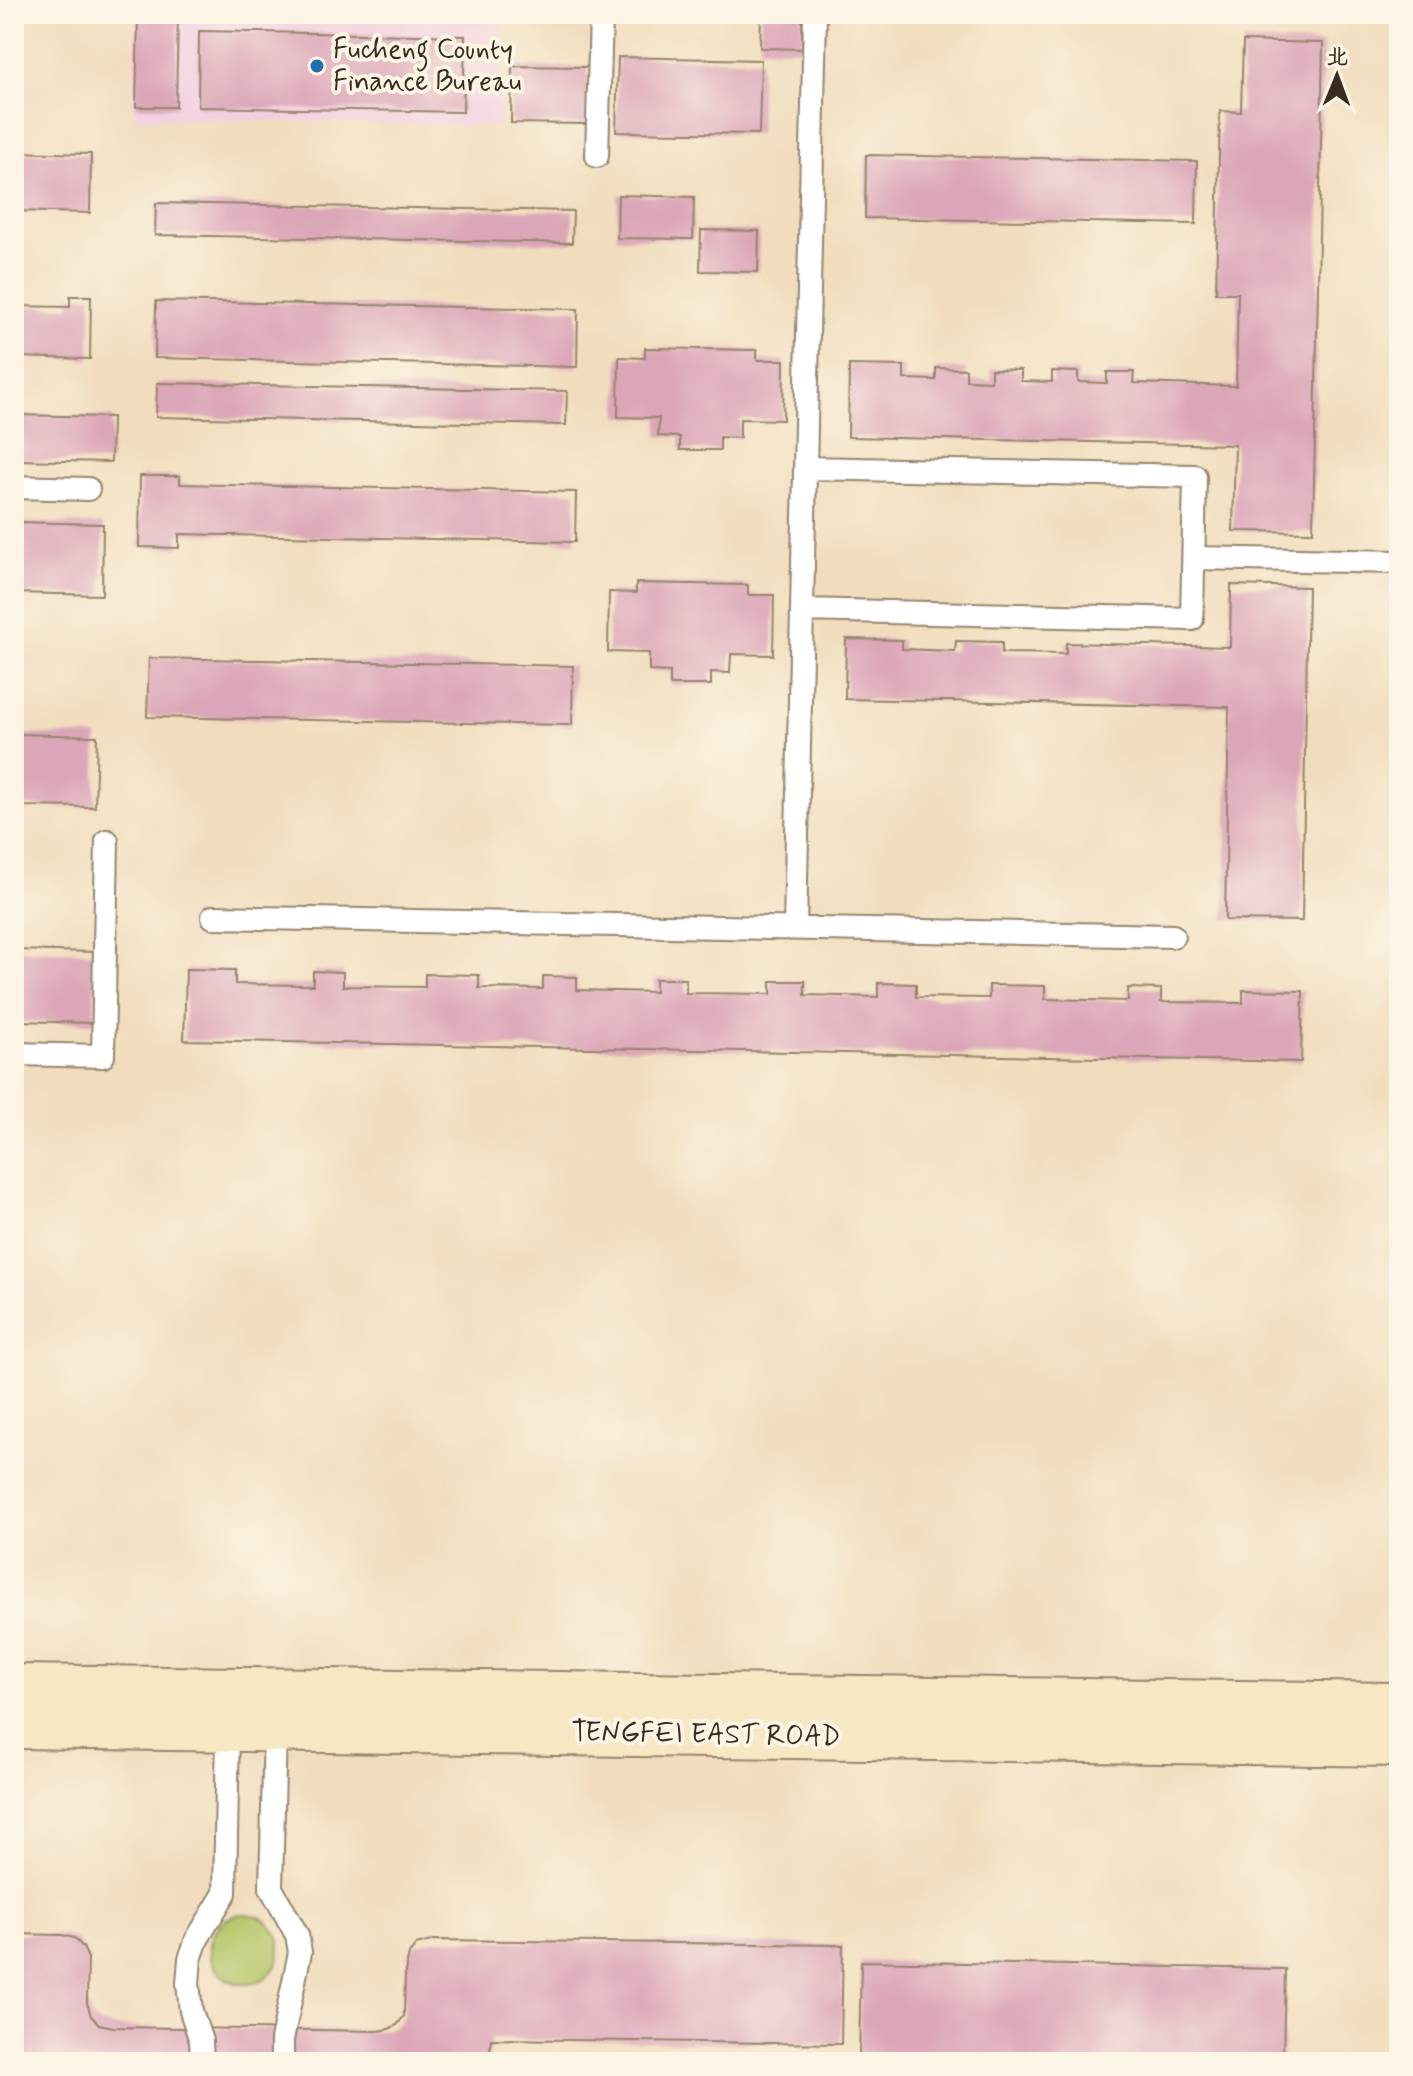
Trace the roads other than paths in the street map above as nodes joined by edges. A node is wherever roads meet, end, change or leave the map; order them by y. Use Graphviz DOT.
graph roads {
  1 [pos="601,14"];
  2 [pos="815,14"];
  3 [pos="597,156"];
  4 [pos="805,468"];
  5 [pos="14,487"];
  6 [pos="88,489"];
  7 [pos="1194,558"];
  8 [pos="1399,562"];
  9 [pos="802,610"];
  10 [pos="107,841"];
  11 [pos="213,917"];
  12 [pos="795,928"];
  13 [pos="1173,936"];
  14 [pos="14,1054"];
  15 [pos="14,1687"];
  16 [pos="1399,1705"];
  17 [pos="14,1726"];
  18 [pos="228,1729"];
  19 [pos="275,1730"];
  20 [pos="1399,1744"];
  21 [pos="202,2062"];
  22 [pos="282,2062"];
  1 -- 3 [label="lane"];
  2 -- 4 [label="lane"];
  4 -- 7 [label="lane"];
  4 -- 9 [label="lane"];
  5 -- 6 [label="lane"];
  7 -- 8 [label="lane"];
  7 -- 9 [label="lane"];
  9 -- 12 [label="lane"];
  10 -- 14 [label="lane"];
  11 -- 12 [label="lane"];
  12 -- 13 [label="lane"];
  15 -- 16 [label="street, TENGFEI EAST ROAD"];
  17 -- 18 [label="street, TENGFEI EAST ROAD"];
  18 -- 19 [label="street, TENGFEI EAST ROAD"];
  18 -- 21 [label="lane"];
  19 -- 20 [label="street, TENGFEI EAST ROAD"];
  19 -- 22 [label="lane"];
}
